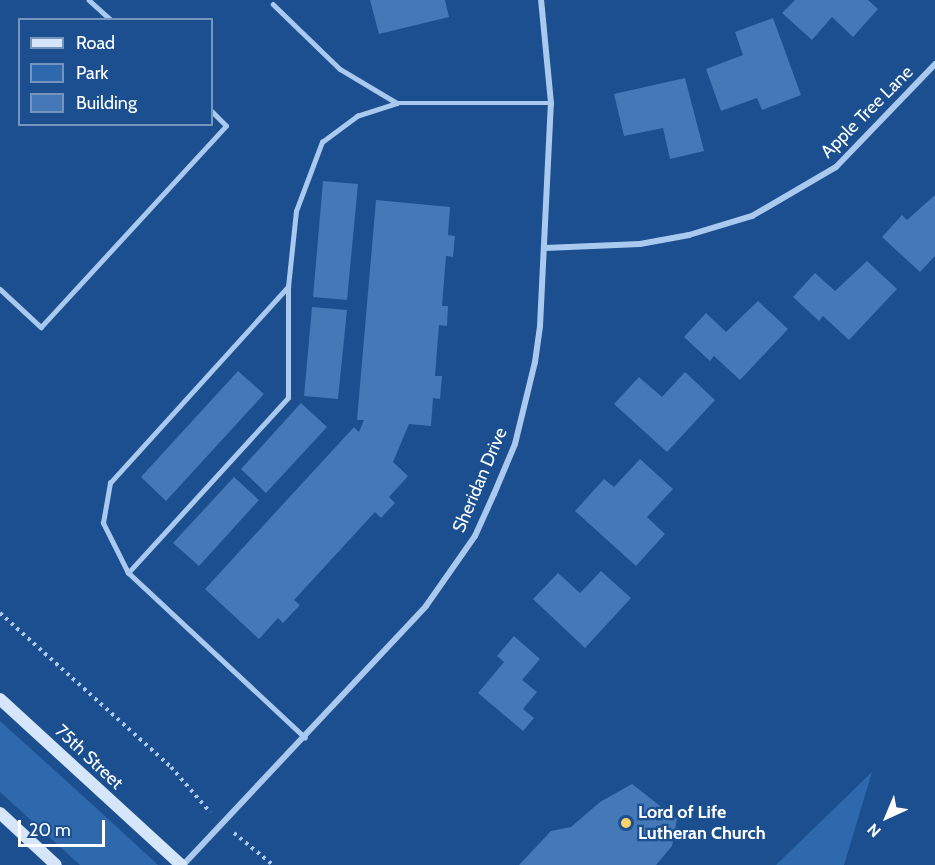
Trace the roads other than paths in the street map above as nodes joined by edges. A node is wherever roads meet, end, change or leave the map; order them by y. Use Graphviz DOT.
graph roads {
  1 [pos="89,0"];
  2 [pos="541,0"];
  3 [pos="273,4"];
  4 [pos="109,18"];
  5 [pos="935,64"];
  6 [pos="397,103"];
  7 [pos="551,103"];
  8 [pos="213,113"];
  9 [pos="545,248"];
  10 [pos="288,287"];
  11 [pos="0,289"];
  12 [pos="128,573"];
  13 [pos="0,699"];
  14 [pos="305,738"];
  15 [pos="0,813"];
  16 [pos="56,865"];
  17 [pos="182,865"];
  1 -- 4 [label="lane"];
  2 -- 7 [label="street, Sheridan Drive"];
  3 -- 6 [label="lane"];
  5 -- 9 [label="street, Apple Tree Lane"];
  6 -- 7 [label="lane"];
  6 -- 10 [label="lane"];
  7 -- 9 [label="street, Sheridan Drive"];
  8 -- 11 [label="lane"];
  9 -- 14 [label="street, Sheridan Drive"];
  10 -- 12 [label="lane"];
  10 -- 12 [label="lane"];
  12 -- 14 [label="lane"];
  13 -- 17 [label="main road, 75th Street"];
  14 -- 17 [label="street, Sheridan Drive"];
  15 -- 16 [label="main road"];
}
